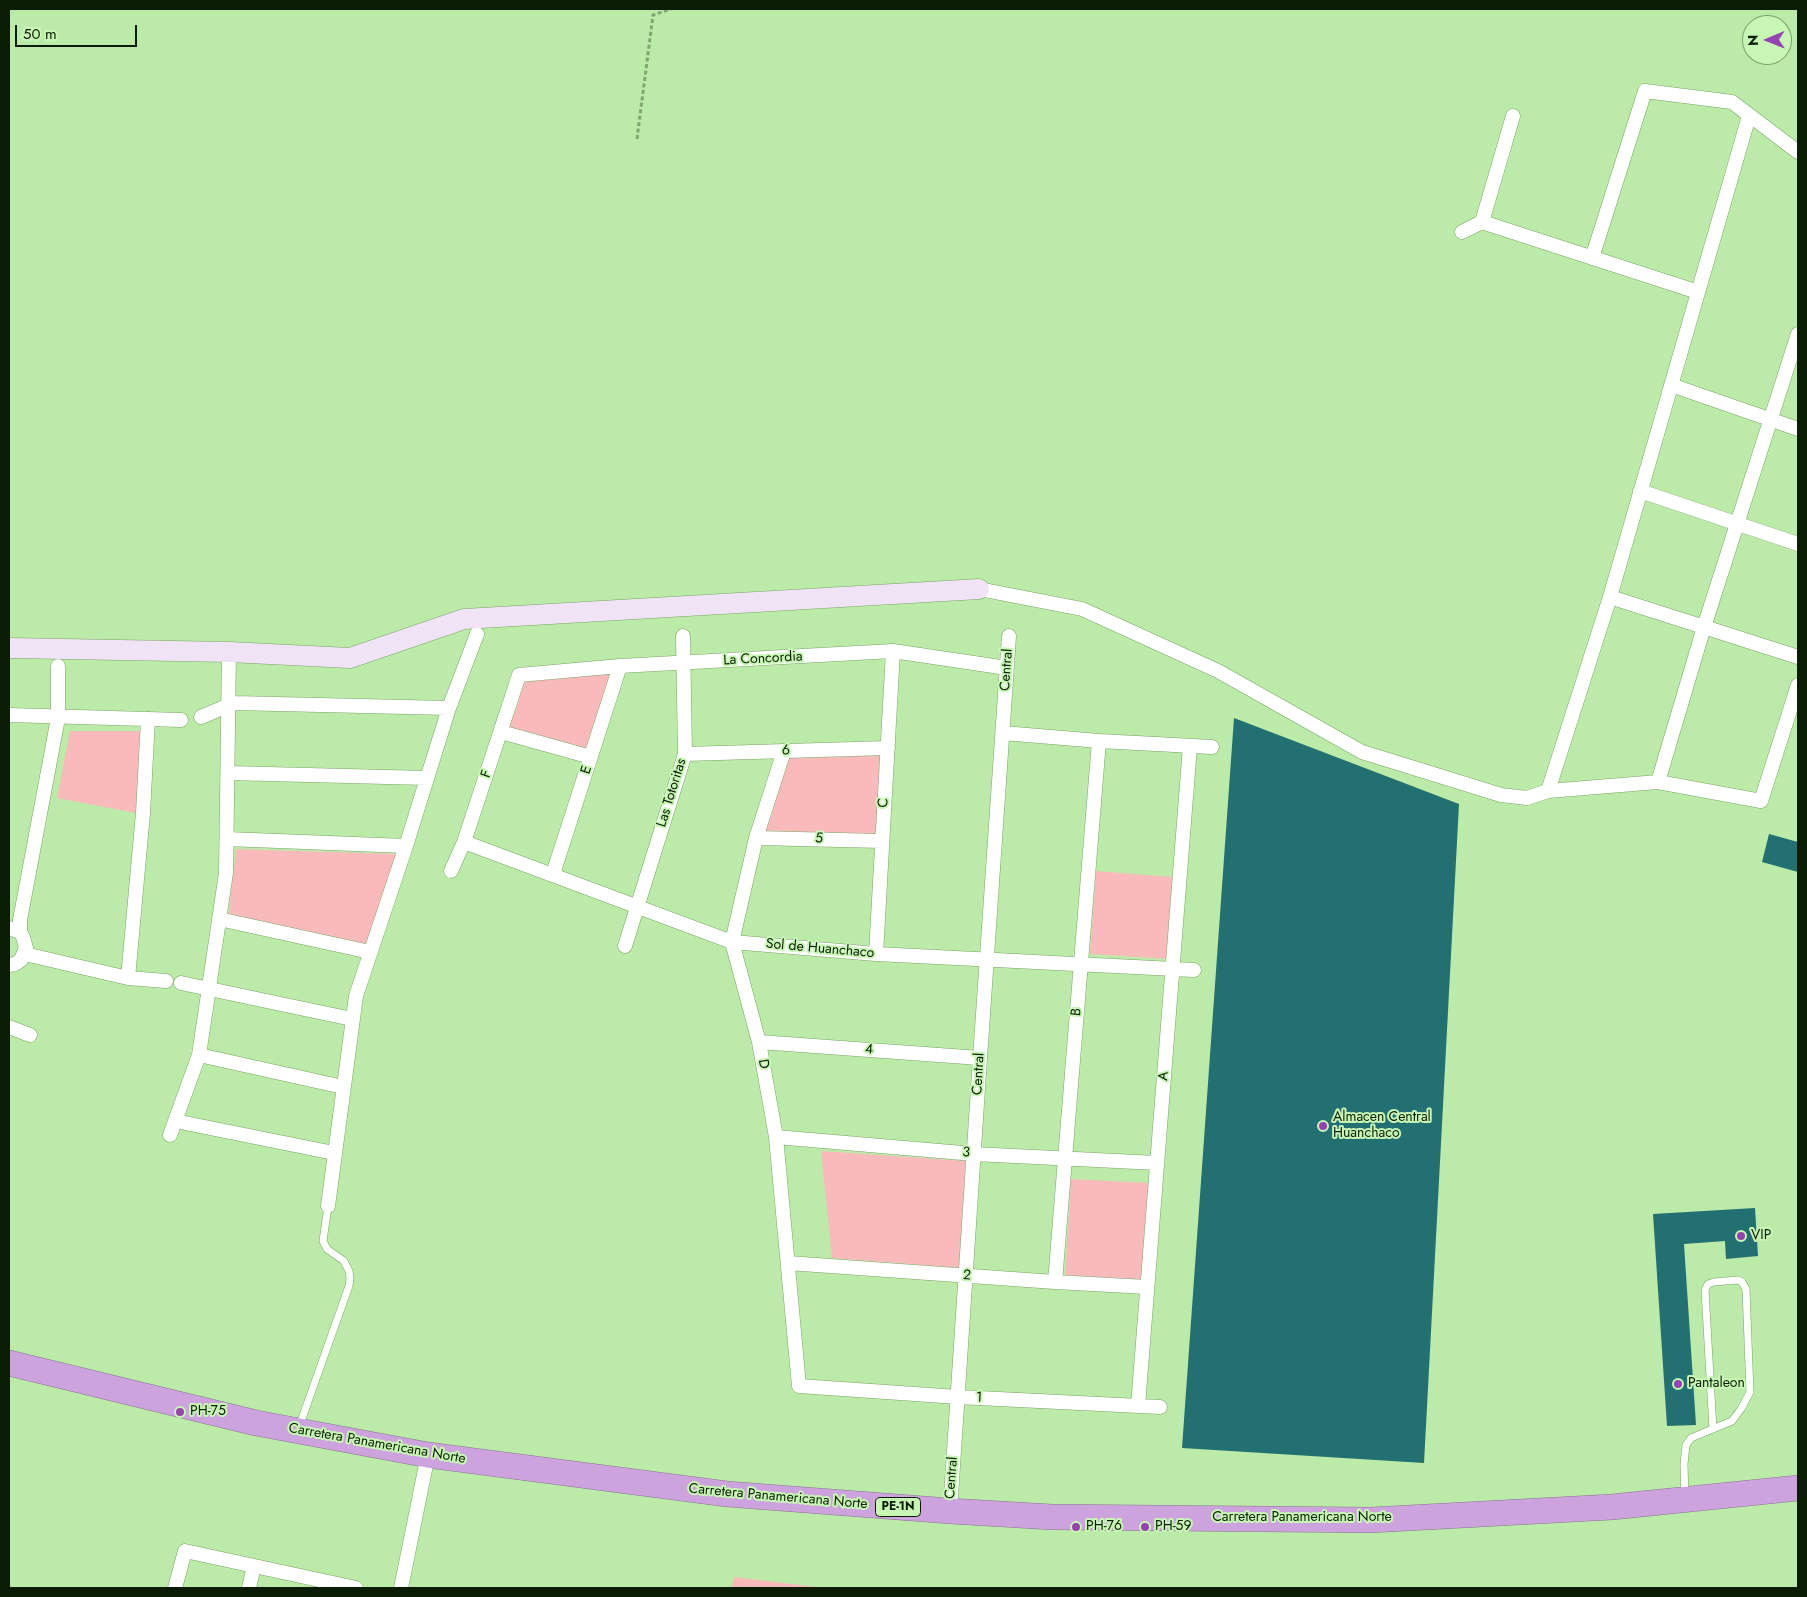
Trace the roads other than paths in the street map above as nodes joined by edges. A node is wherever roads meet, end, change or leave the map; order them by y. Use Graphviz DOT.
graph roads {
  1 [pos="1513,116"];
  2 [pos="1749,116"];
  3 [pos="1798,152"];
  4 [pos="1482,222"];
  5 [pos="1462,232"];
  6 [pos="1592,258"];
  7 [pos="1698,292"];
  8 [pos="1798,334"];
  9 [pos="1671,385"];
  10 [pos="1771,419"];
  11 [pos="1798,429"];
  12 [pos="1640,491"];
  13 [pos="1738,524"];
  14 [pos="1798,544"];
  15 [pos="979,590"];
  16 [pos="1610,597"];
  17 [pos="1704,627"];
  18 [pos="477,634"];
  19 [pos="683,636"];
  20 [pos="1010,636"];
  21 [pos="9,648"];
  22 [pos="893,651"];
  23 [pos="229,652"];
  24 [pos="1798,657"];
  25 [pos="683,663"];
  26 [pos="58,666"];
  27 [pos="620,666"];
  28 [pos="1007,668"];
  29 [pos="519,675"];
  30 [pos="1798,686"];
  31 [pos="228,706"];
  32 [pos="449,708"];
  33 [pos="9,715"];
  34 [pos="201,717"];
  35 [pos="58,718"];
  36 [pos="148,720"];
  37 [pos="181,720"];
  38 [pos="501,732"];
  39 [pos="1003,733"];
  40 [pos="1099,741"];
  41 [pos="1190,746"];
  42 [pos="1212,747"];
  43 [pos="888,748"];
  44 [pos="784,751"];
  45 [pos="685,754"];
  46 [pos="591,757"];
  47 [pos="228,773"];
  48 [pos="427,778"];
  49 [pos="1658,782"];
  50 [pos="1548,791"];
  51 [pos="756,838"];
  52 [pos="227,839"];
  53 [pos="882,841"];
  54 [pos="464,842"];
  55 [pos="406,846"];
  56 [pos="451,871"];
  57 [pos="553,874"];
  58 [pos="638,906"];
  59 [pos="219,919"];
  60 [pos="14,930"];
  61 [pos="732,942"];
  62 [pos="625,946"];
  63 [pos="370,952"];
  64 [pos="25,954"];
  65 [pos="876,954"];
  66 [pos="987,958"];
  67 [pos="1081,964"];
  68 [pos="9,966"];
  69 [pos="1172,968"];
  70 [pos="1194,970"];
  71 [pos="128,978"];
  72 [pos="166,982"];
  73 [pos="181,983"];
  74 [pos="208,988"];
  75 [pos="352,1020"];
  76 [pos="9,1027"];
  77 [pos="30,1035"];
  78 [pos="759,1042"];
  79 [pos="199,1055"];
  80 [pos="980,1058"];
  81 [pos="343,1087"];
  82 [pos="175,1121"];
  83 [pos="170,1135"];
  84 [pos="776,1137"];
  85 [pos="334,1153"];
  86 [pos="974,1154"];
  87 [pos="1065,1159"];
  88 [pos="1157,1163"];
  89 [pos="328,1206"];
  90 [pos="788,1263"];
  91 [pos="966,1276"];
  92 [pos="1055,1282"];
  93 [pos="1147,1287"];
  94 [pos="9,1362"];
  95 [pos="799,1386"];
  96 [pos="958,1397"];
  97 [pos="1138,1406"];
  98 [pos="1160,1407"];
  99 [pos="1713,1429"];
  100 [pos="297,1431"];
  101 [pos="428,1455"];
  102 [pos="1798,1488"];
  103 [pos="1685,1499"];
  104 [pos="950,1511"];
  105 [pos="254,1566"];
  106 [pos="321,1585"];
  107 [pos="175,1588"];
  108 [pos="249,1588"];
  109 [pos="356,1588"];
  110 [pos="401,1588"];
  1 -- 4 [label="street"];
  2 -- 3 [label="street"];
  2 -- 6 [label="street"];
  2 -- 7 [label="street"];
  4 -- 5 [label="street"];
  4 -- 6 [label="street"];
  6 -- 7 [label="street"];
  7 -- 9 [label="street"];
  8 -- 10 [label="street"];
  9 -- 10 [label="street"];
  9 -- 12 [label="street"];
  10 -- 11 [label="street"];
  10 -- 13 [label="street"];
  12 -- 13 [label="street"];
  12 -- 16 [label="street"];
  13 -- 14 [label="street"];
  13 -- 17 [label="street"];
  15 -- 23 [label="street"];
  15 -- 50 [label="street"];
  16 -- 17 [label="street"];
  16 -- 50 [label="street"];
  17 -- 24 [label="street"];
  17 -- 49 [label="street"];
  18 -- 32 [label="street"];
  19 -- 25 [label="street, Las Totoritas"];
  20 -- 28 [label="street, Central"];
  21 -- 23 [label="street"];
  22 -- 25 [label="street, La Concordia"];
  22 -- 28 [label="street, La Concordia"];
  22 -- 43 [label="street, C"];
  23 -- 31 [label="street"];
  25 -- 27 [label="street, La Concordia"];
  25 -- 45 [label="street, Las Totoritas"];
  26 -- 35 [label="street"];
  27 -- 29 [label="street, La Concordia"];
  27 -- 46 [label="street, E"];
  28 -- 39 [label="street, Central"];
  29 -- 38 [label="street, F"];
  30 -- 49 [label="street"];
  31 -- 32 [label="street"];
  31 -- 34 [label="street"];
  31 -- 47 [label="street"];
  32 -- 48 [label="street"];
  33 -- 35 [label="street"];
  35 -- 36 [label="street"];
  35 -- 60 [label="street"];
  36 -- 37 [label="street"];
  36 -- 71 [label="street"];
  38 -- 46 [label="street"];
  38 -- 54 [label="street, F"];
  39 -- 40 [label="street"];
  39 -- 66 [label="street, Central"];
  40 -- 41 [label="street"];
  40 -- 67 [label="street, B"];
  41 -- 42 [label="street"];
  41 -- 69 [label="street, A"];
  43 -- 44 [label="street, 6"];
  43 -- 53 [label="street, C"];
  44 -- 45 [label="street, 6"];
  44 -- 51 [label="street, D"];
  45 -- 58 [label="street, Las Totoritas"];
  46 -- 57 [label="street, E"];
  47 -- 48 [label="street"];
  47 -- 52 [label="street"];
  48 -- 55 [label="street"];
  49 -- 50 [label="street"];
  51 -- 53 [label="street, 5"];
  51 -- 61 [label="street, D"];
  52 -- 55 [label="street"];
  52 -- 59 [label="street"];
  53 -- 65 [label="street, C"];
  54 -- 56 [label="street, F"];
  54 -- 57 [label="street, Sol de Huanchaco"];
  55 -- 63 [label="street"];
  57 -- 58 [label="street, Sol de Huanchaco"];
  58 -- 61 [label="street, Sol de Huanchaco"];
  58 -- 62 [label="street, Las Totoritas"];
  59 -- 63 [label="street"];
  59 -- 74 [label="street"];
  60 -- 64 [label="street"];
  61 -- 65 [label="street, Sol de Huanchaco"];
  61 -- 78 [label="street, D"];
  63 -- 75 [label="street"];
  64 -- 68 [label="street"];
  64 -- 71 [label="street"];
  65 -- 66 [label="street, Sol de Huanchaco"];
  66 -- 67 [label="street, Sol de Huanchaco"];
  66 -- 80 [label="street, Central"];
  67 -- 69 [label="street, Sol de Huanchaco"];
  67 -- 87 [label="street, B"];
  69 -- 70 [label="street, Sol de Huanchaco"];
  69 -- 88 [label="street, A"];
  71 -- 72 [label="street"];
  73 -- 74 [label="street"];
  74 -- 75 [label="street"];
  74 -- 79 [label="street"];
  75 -- 81 [label="street"];
  76 -- 77 [label="street"];
  78 -- 80 [label="street, 4"];
  78 -- 84 [label="street, D"];
  79 -- 81 [label="street"];
  79 -- 82 [label="street"];
  80 -- 86 [label="street, Central"];
  81 -- 85 [label="street"];
  82 -- 83 [label="street"];
  82 -- 85 [label="street"];
  84 -- 86 [label="street, 3"];
  84 -- 90 [label="street, D"];
  85 -- 89 [label="street"];
  86 -- 87 [label="street, 3"];
  86 -- 91 [label="street, Central"];
  87 -- 88 [label="street, 3"];
  87 -- 92 [label="street, B"];
  88 -- 93 [label="street, A"];
  89 -- 100 [label="lane"];
  90 -- 91 [label="street, 2"];
  90 -- 95 [label="street, D"];
  91 -- 92 [label="street, 2"];
  91 -- 96 [label="street, Central"];
  92 -- 93 [label="street, 2"];
  93 -- 97 [label="street, A"];
  94 -- 100 [label="highway, Carretera Panamericana Norte / PE-1N"];
  95 -- 96 [label="street, 1"];
  96 -- 97 [label="street, 1"];
  96 -- 104 [label="street, Central"];
  97 -- 98 [label="street, 1"];
  99 -- 99 [label="lane"];
  99 -- 103 [label="lane"];
  100 -- 101 [label="highway, Carretera Panamericana Norte / PE-1N"];
  101 -- 104 [label="highway, Carretera Panamericana Norte / PE-1N"];
  101 -- 110 [label="street"];
  102 -- 103 [label="highway, Carretera Panamericana Norte / PE-1N"];
  103 -- 104 [label="highway, Carretera Panamericana Norte / PE-1N"];
  105 -- 106 [label="street"];
  105 -- 107 [label="street"];
  105 -- 108 [label="street"];
  106 -- 109 [label="street"];
}
